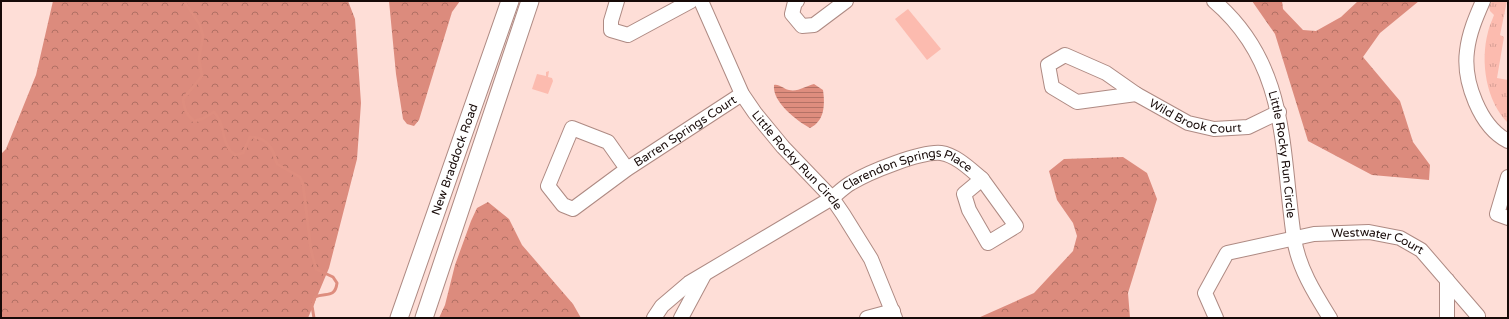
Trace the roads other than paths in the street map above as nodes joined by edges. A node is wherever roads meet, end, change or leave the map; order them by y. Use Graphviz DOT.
graph roads {
  1 [pos="510,1"];
  2 [pos="530,1"];
  3 [pos="617,1"];
  4 [pos="691,1"];
  5 [pos="701,1"];
  6 [pos="797,1"];
  7 [pos="846,1"];
  8 [pos="1214,1"];
  9 [pos="1482,1"];
  10 [pos="742,94"];
  11 [pos="1136,94"];
  12 [pos="1279,112"];
  13 [pos="1508,142"];
  14 [pos="627,169"];
  15 [pos="1508,177"];
  16 [pos="982,179"];
  17 [pos="832,198"];
  18 [pos="1508,218"];
  19 [pos="1294,238"];
  20 [pos="704,274"];
  21 [pos="1447,280"];
  22 [pos="894,315"];
  23 [pos="399,318"];
  24 [pos="424,318"];
  25 [pos="654,318"];
  26 [pos="681,318"];
  27 [pos="867,318"];
  28 [pos="1216,318"];
  29 [pos="1330,318"];
  30 [pos="1447,318"];
  31 [pos="1478,318"];
  1 -- 23 [label="main road, New Braddock Road"];
  2 -- 24 [label="main road, New Braddock Road"];
  3 -- 4 [label="street"];
  5 -- 10 [label="street, Little Rocky Run Circle"];
  6 -- 7 [label="street"];
  8 -- 12 [label="street, Little Rocky Run Circle"];
  9 -- 13 [label="street"];
  10 -- 14 [label="street, Barren Springs Court"];
  10 -- 17 [label="street, Little Rocky Run Circle"];
  11 -- 11 [label="street, Wild Brook Court"];
  11 -- 12 [label="street, Wild Brook Court"];
  12 -- 19 [label="street, Little Rocky Run Circle"];
  14 -- 14 [label="street, Barren Springs Court"];
  15 -- 18 [label="street"];
  16 -- 17 [label="street, Clarendon Springs Place"];
  17 -- 20 [label="street, Clarendon Springs Place"];
  17 -- 22 [label="street, Little Rocky Run Circle"];
  19 -- 21 [label="street, Westwater Court"];
  19 -- 28 [label="street, Westwater Court"];
  19 -- 29 [label="street, Little Rocky Run Circle"];
  20 -- 25 [label="street, Clarendon Springs Place"];
  20 -- 26 [label="street"];
  21 -- 30 [label="street"];
  21 -- 31 [label="street, Westwater Court"];
  22 -- 27 [label="street"];
}
